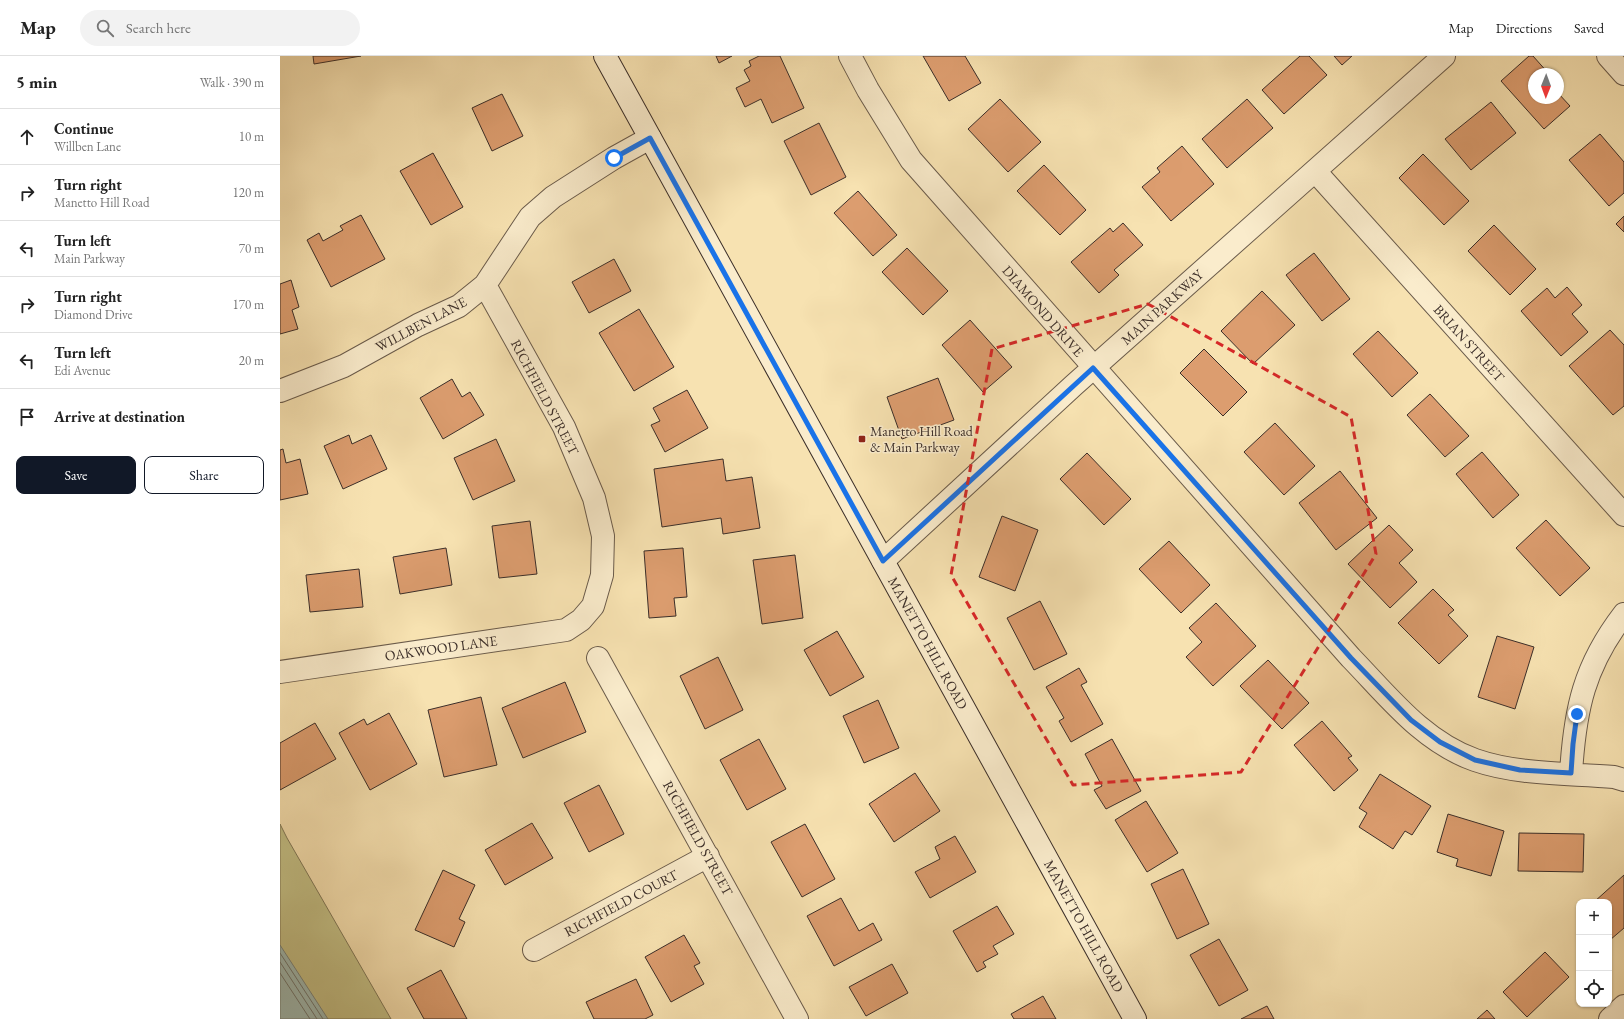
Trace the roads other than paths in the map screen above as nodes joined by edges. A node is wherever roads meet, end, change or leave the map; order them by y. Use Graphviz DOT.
graph roads {
  1 [pos="605,56"];
  2 [pos="850,56"];
  3 [pos="1444,56"];
  4 [pos="1608,56"];
  5 [pos="1624,74"];
  6 [pos="650,138"];
  7 [pos="1315,171"];
  8 [pos="485,285"];
  9 [pos="1093,368"];
  10 [pos="280,390"];
  11 [pos="1624,515"];
  12 [pos="883,561"];
  13 [pos="593,606"];
  14 [pos="1624,614"];
  15 [pos="598,658"];
  16 [pos="280,672"];
  17 [pos="1571,773"];
  18 [pos="1624,780"];
  19 [pos="708,856"];
  20 [pos="534,950"];
  21 [pos="1624,1006"];
  22 [pos="797,1019"];
  23 [pos="1135,1019"];
  24 [pos="1610,1019"];
  1 -- 6 [label="street, MANETTO HILL ROAD"];
  2 -- 9 [label="street, DIAMOND DRIVE"];
  3 -- 7 [label="street, MAIN PARKWAY"];
  4 -- 5 [label="street"];
  6 -- 8 [label="street, WILLBEN LANE"];
  6 -- 12 [label="street, MANETTO HILL ROAD"];
  7 -- 9 [label="street, MAIN PARKWAY"];
  7 -- 11 [label="street, BRIAN STREET"];
  8 -- 10 [label="street, WILLBEN LANE"];
  8 -- 13 [label="street, RICHFIELD STREET"];
  9 -- 12 [label="street, MAIN PARKWAY"];
  9 -- 17 [label="street, DIAMOND DRIVE"];
  12 -- 23 [label="street, MANETTO HILL ROAD"];
  13 -- 16 [label="street, OAKWOOD LANE"];
  14 -- 17 [label="street"];
  15 -- 19 [label="street, RICHFIELD STREET"];
  17 -- 18 [label="street, DIAMOND DRIVE"];
  19 -- 20 [label="street, RICHFIELD COURT"];
  19 -- 22 [label="street, RICHFIELD STREET"];
  21 -- 24 [label="street"];
}
